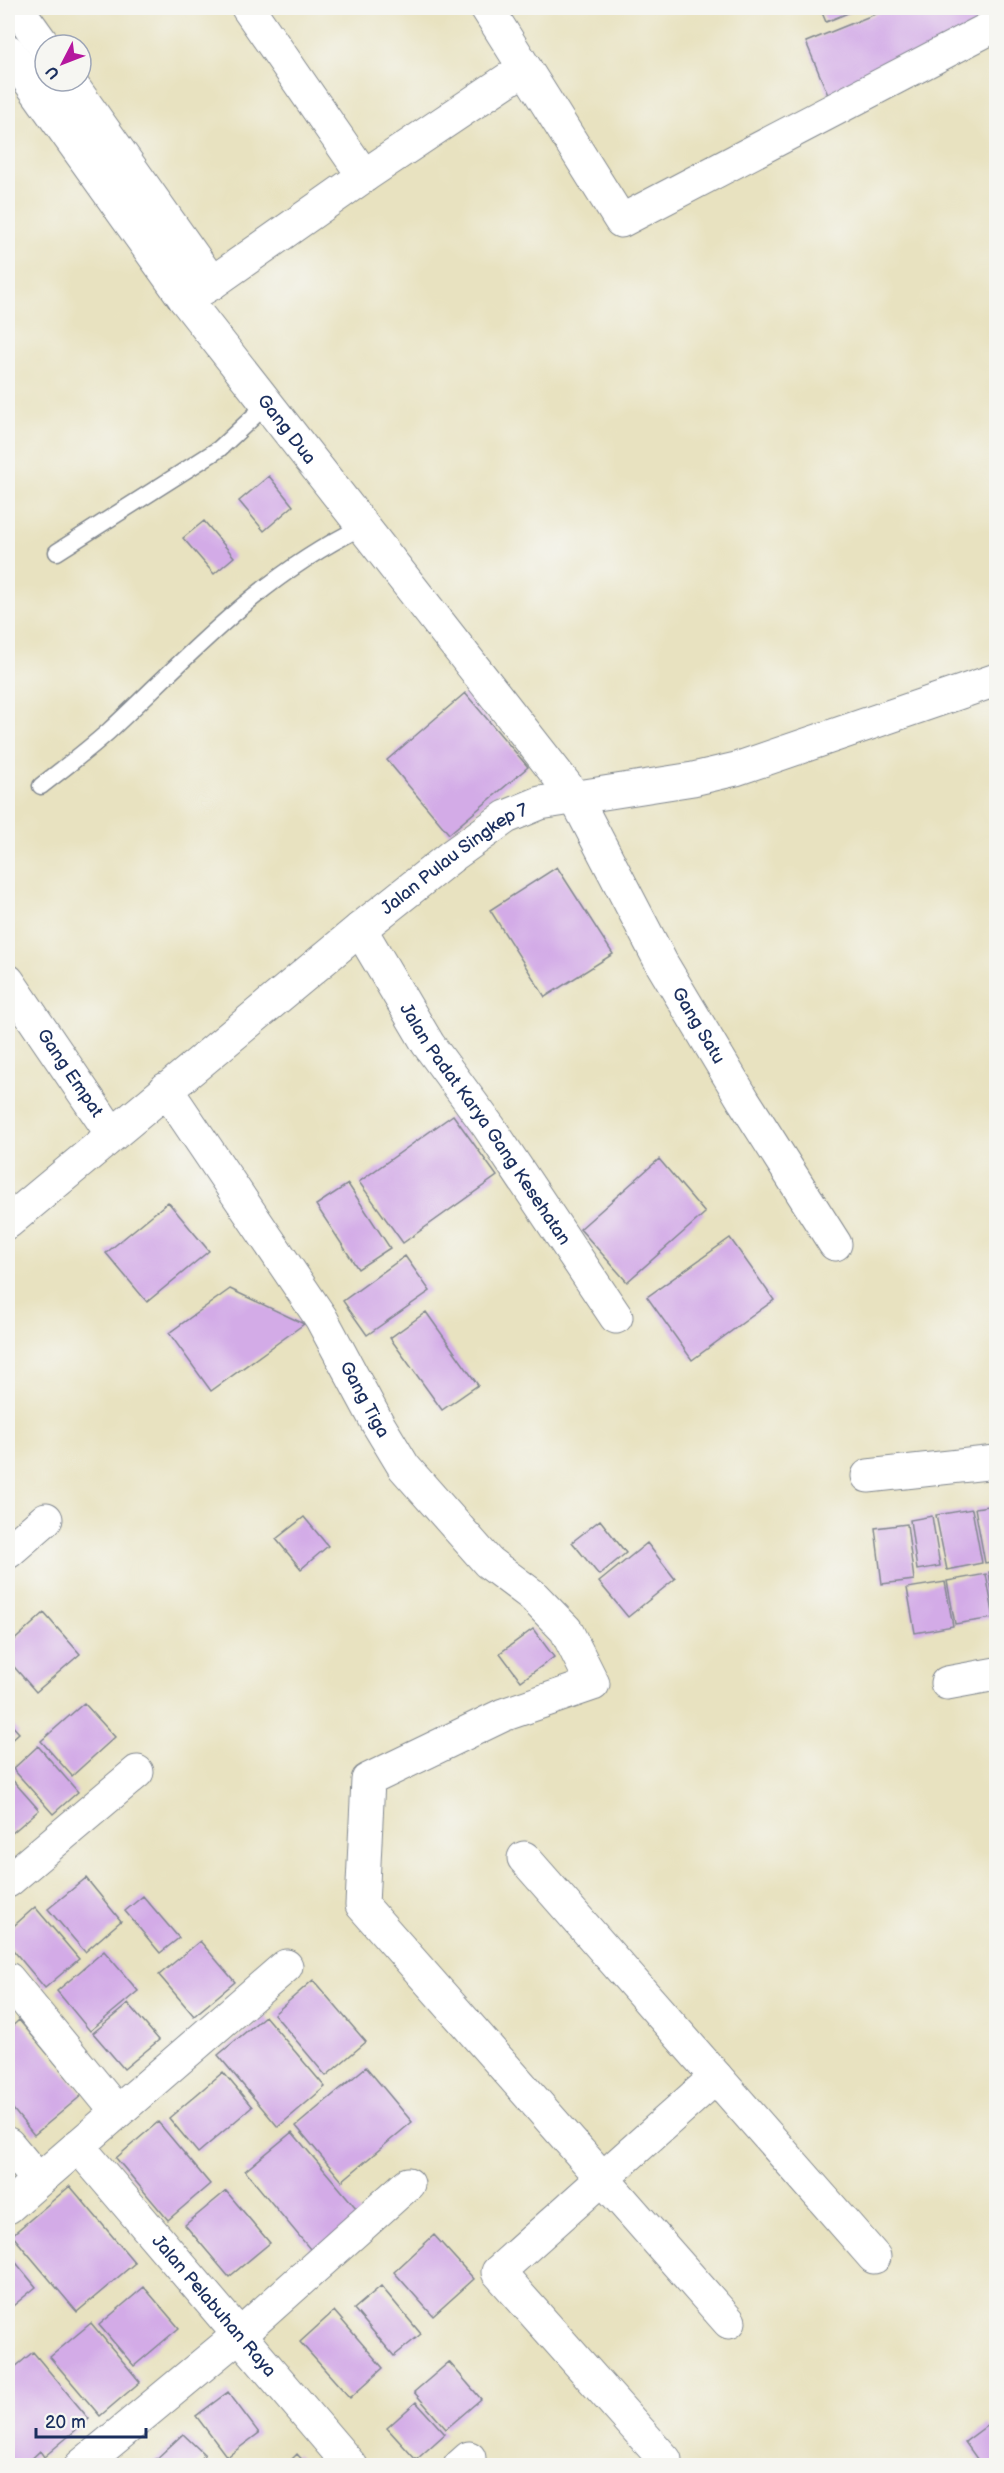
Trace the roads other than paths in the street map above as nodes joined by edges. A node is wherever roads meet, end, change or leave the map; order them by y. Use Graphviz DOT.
graph roads {
  1 [pos="17,8"];
  2 [pos="248,8"];
  3 [pos="487,8"];
  4 [pos="996,25"];
  5 [pos="35,33"];
  6 [pos="8,51"];
  7 [pos="525,68"];
  8 [pos="76,93"];
  9 [pos="364,176"];
  10 [pos="198,291"];
  11 [pos="266,405"];
  12 [pos="362,527"];
  13 [pos="57,552"];
  14 [pos="996,680"];
  15 [pos="41,786"];
  16 [pos="575,797"];
  17 [pos="360,929"];
  18 [pos="8,981"];
  19 [pos="166,1089"];
  20 [pos="112,1134"];
  21 [pos="8,1222"];
  22 [pos="835,1244"];
  23 [pos="616,1317"];
  24 [pos="996,1462"];
  25 [pos="868,1476"];
  26 [pos="46,1519"];
  27 [pos="8,1552"];
  28 [pos="996,1674"];
  29 [pos="947,1683"];
  30 [pos="137,1772"];
  31 [pos="524,1858"];
  32 [pos="8,1881"];
  33 [pos="286,1966"];
  34 [pos="8,1980"];
  35 [pos="716,2078"];
  36 [pos="117,2112"];
  37 [pos="8,2144"];
  38 [pos="78,2146"];
  39 [pos="603,2179"];
  40 [pos="38,2180"];
  41 [pos="408,2184"];
  42 [pos="8,2207"];
  43 [pos="874,2257"];
  44 [pos="729,2322"];
  45 [pos="239,2336"];
  46 [pos="665,2460"];
  47 [pos="81,2466"];
  48 [pos="351,2466"];
  1 -- 5 [label="street"];
  2 -- 9 [label="street"];
  3 -- 7 [label="street"];
  4 -- 7 [label="street"];
  6 -- 10 [label="street, Gang Dua"];
  7 -- 9 [label="street"];
  8 -- 10 [label="street"];
  9 -- 10 [label="street"];
  10 -- 11 [label="street, Gang Dua"];
  11 -- 12 [label="street, Gang Dua"];
  11 -- 13 [label="lane"];
  12 -- 15 [label="lane"];
  12 -- 16 [label="street, Gang Dua"];
  14 -- 16 [label="street, Jalan Pulau Singkep 7"];
  16 -- 17 [label="street, Jalan Pulau Singkep 7"];
  16 -- 22 [label="street, Gang Satu"];
  17 -- 19 [label="street, Jalan Pulau Singkep 7"];
  17 -- 23 [label="street, Jalan Padat Karya Gang Kesehatan"];
  18 -- 20 [label="street, Gang Empat"];
  19 -- 20 [label="street, Jalan Pulau Singkep 7"];
  19 -- 39 [label="street, Gang Tiga"];
  20 -- 21 [label="street, Jalan Pulau Singkep 7"];
  24 -- 25 [label="street"];
  26 -- 27 [label="street"];
  28 -- 29 [label="street"];
  30 -- 32 [label="street"];
  31 -- 35 [label="street"];
  33 -- 36 [label="street"];
  34 -- 36 [label="street"];
  35 -- 39 [label="street"];
  35 -- 43 [label="street"];
  36 -- 38 [label="street"];
  37 -- 40 [label="street"];
  38 -- 40 [label="street"];
  38 -- 45 [label="street, Jalan Pelabuhan Raya"];
  39 -- 44 [label="street"];
  39 -- 46 [label="street"];
  40 -- 42 [label="street"];
  41 -- 45 [label="street"];
  45 -- 47 [label="street"];
  45 -- 48 [label="street, Jalan Pelabuhan Raya"];
}
